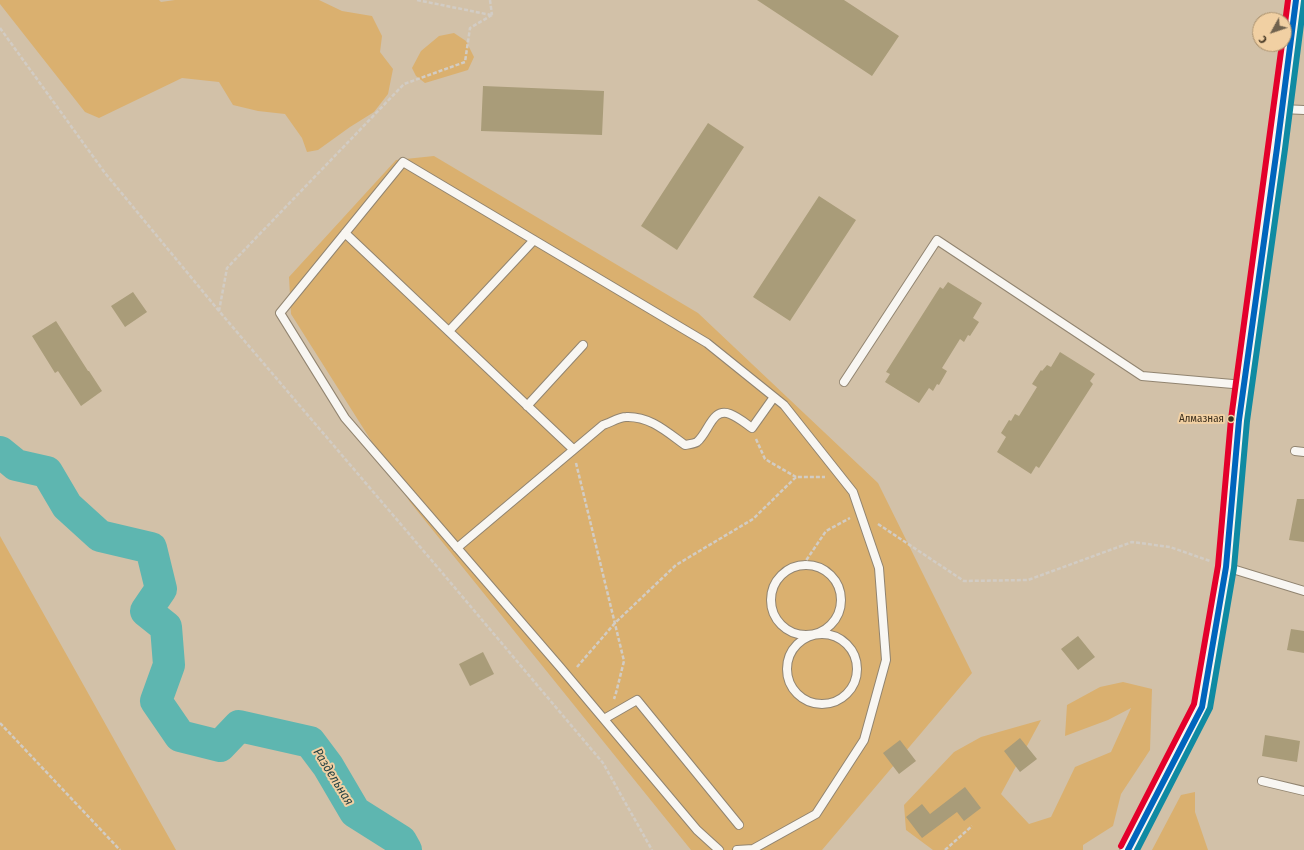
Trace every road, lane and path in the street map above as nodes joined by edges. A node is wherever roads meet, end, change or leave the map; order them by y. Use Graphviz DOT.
graph roads {
  1 [pos="417,0"];
  2 [pos="490,0"];
  3 [pos="1296,0"];
  4 [pos="492,15"];
  5 [pos="0,28"];
  6 [pos="404,84"];
  7 [pos="1282,109"];
  8 [pos="1304,110"];
  9 [pos="345,233"];
  10 [pos="534,240"];
  11 [pos="219,312"];
  12 [pos="449,331"];
  13 [pos="583,345"];
  14 [pos="844,382"];
  15 [pos="1244,385"];
  16 [pos="774,397"];
  17 [pos="528,406"];
  18 [pos="752,428"];
  19 [pos="573,449"];
  20 [pos="1295,451"];
  21 [pos="1304,452"];
  22 [pos="796,477"];
  23 [pos="841,477"];
  24 [pos="860,513"];
  25 [pos="457,548"];
  26 [pos="803,565"];
  27 [pos="1226,567"];
  28 [pos="1304,591"];
  29 [pos="615,623"];
  30 [pos="815,634"];
  31 [pos="569,677"];
  32 [pos="604,719"];
  33 [pos="0,723"];
  34 [pos="1262,781"];
  35 [pos="1304,791"];
  36 [pos="739,825"];
  37 [pos="972,826"];
  38 [pos="120,850"];
  39 [pos="719,850"];
  40 [pos="737,850"];
  41 [pos="945,850"];
  42 [pos="1128,850"];
  1 -- 4 [label="path"];
  2 -- 4 [label="path"];
  3 -- 7 [label="street"];
  4 -- 6 [label="path"];
  5 -- 11 [label="path"];
  7 -- 8 [label="lane"];
  7 -- 15 [label="street"];
  9 -- 10 [label="lane"];
  9 -- 12 [label="lane"];
  9 -- 25 [label="lane"];
  10 -- 12 [label="lane"];
  10 -- 16 [label="lane"];
  12 -- 17 [label="lane"];
  13 -- 17 [label="lane"];
  14 -- 15 [label="lane"];
  15 -- 27 [label="street"];
  16 -- 18 [label="lane"];
  16 -- 23 [label="lane"];
  17 -- 19 [label="lane"];
  18 -- 19 [label="lane"];
  18 -- 22 [label="path"];
  19 -- 25 [label="lane"];
  19 -- 29 [label="path"];
  20 -- 21 [label="lane"];
  22 -- 23 [label="path"];
  22 -- 29 [label="path"];
  23 -- 24 [label="lane"];
  24 -- 26 [label="path"];
  24 -- 27 [label="path"];
  24 -- 40 [label="lane"];
  25 -- 31 [label="lane"];
  26 -- 30 [label="lane"];
  26 -- 30 [label="lane"];
  27 -- 28 [label="lane"];
  27 -- 42 [label="street"];
  29 -- 31 [label="path"];
  29 -- 32 [label="path"];
  30 -- 30 [label="lane"];
  31 -- 32 [label="lane"];
  32 -- 36 [label="lane"];
  32 -- 39 [label="lane"];
  33 -- 38 [label="path"];
  34 -- 35 [label="lane"];
  37 -- 41 [label="path"];
}
